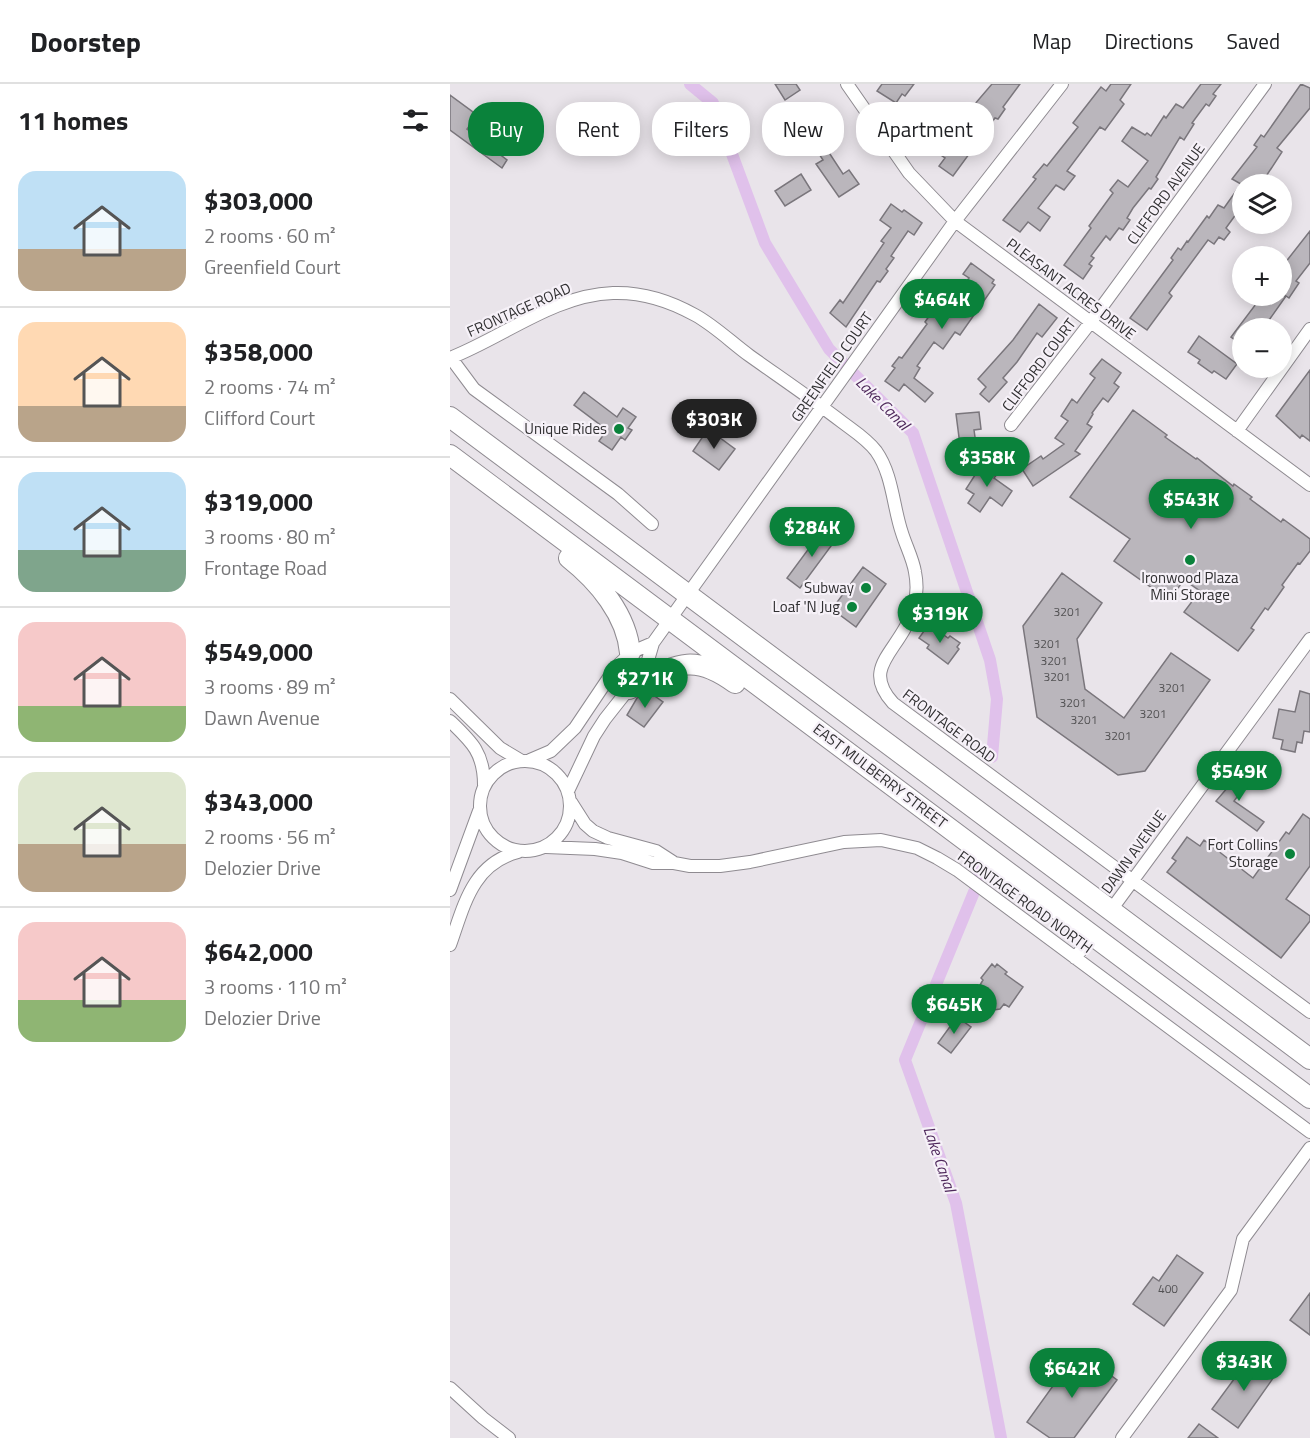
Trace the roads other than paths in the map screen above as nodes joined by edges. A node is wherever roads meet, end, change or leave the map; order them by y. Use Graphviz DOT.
graph roads {
  1 [pos="847,84"];
  2 [pos="1062,84"];
  3 [pos="1265,84"];
  4 [pos="955,221"];
  5 [pos="1090,323"];
  6 [pos="1310,329"];
  7 [pos="450,358"];
  8 [pos="822,407"];
  9 [pos="450,417"];
  10 [pos="1011,425"];
  11 [pos="1237,431"];
  12 [pos="450,455"];
  13 [pos="475,474"];
  14 [pos="1310,485"];
  15 [pos="652,524"];
  16 [pos="688,595"];
  17 [pos="670,620"];
  18 [pos="1310,639"];
  19 [pos="653,643"];
  20 [pos="630,653"];
  21 [pos="628,689"];
  22 [pos="450,699"];
  23 [pos="450,721"];
  24 [pos="857,759"];
  25 [pos="525,760"];
  26 [pos="484,785"];
  27 [pos="569,796"];
  28 [pos="480,810"];
  29 [pos="546,847"];
  30 [pos="521,851"];
  31 [pos="674,863"];
  32 [pos="1132,881"];
  33 [pos="450,890"];
  34 [pos="1111,910"];
  35 [pos="1092,935"];
  36 [pos="450,945"];
  37 [pos="1075,958"];
  38 [pos="1310,1012"];
  39 [pos="1310,1059"];
  40 [pos="1310,1098"];
  41 [pos="1310,1132"];
  42 [pos="1310,1148"];
  43 [pos="450,1388"];
  44 [pos="509,1438"];
  45 [pos="1122,1438"];
  1 -- 4 [label="street, PLEASANT ACRES DRIVE"];
  2 -- 4 [label="street, GREENFIELD COURT"];
  3 -- 5 [label="street, CLIFFORD AVENUE"];
  4 -- 5 [label="street, PLEASANT ACRES DRIVE"];
  4 -- 8 [label="street, GREENFIELD COURT"];
  5 -- 10 [label="street, CLIFFORD COURT"];
  5 -- 11 [label="street, PLEASANT ACRES DRIVE"];
  6 -- 11 [label="street"];
  7 -- 8 [label="street, FRONTAGE ROAD"];
  7 -- 15 [label="street"];
  8 -- 16 [label="street, GREENFIELD COURT"];
  8 -- 32 [label="street, FRONTAGE ROAD"];
  9 -- 16 [label="highway, EAST MULBERRY STREET"];
  11 -- 14 [label="street, PLEASANT ACRES DRIVE"];
  12 -- 13 [label="highway, EAST MULBERRY STREET"];
  13 -- 17 [label="highway, EAST MULBERRY STREET"];
  13 -- 20 [label="highway"];
  16 -- 17 [label="street, GREENFIELD COURT"];
  16 -- 34 [label="highway, EAST MULBERRY STREET"];
  17 -- 19 [label="street, GREENFIELD COURT"];
  17 -- 24 [label="highway, EAST MULBERRY STREET"];
  18 -- 32 [label="street, DAWN AVENUE"];
  19 -- 20 [label="street"];
  19 -- 21 [label="street"];
  20 -- 25 [label="street"];
  21 -- 24 [label="highway"];
  21 -- 27 [label="street"];
  22 -- 25 [label="street"];
  23 -- 26 [label="street"];
  24 -- 35 [label="highway, EAST MULBERRY STREET"];
  25 -- 26 [label="street"];
  25 -- 27 [label="street"];
  26 -- 28 [label="street"];
  27 -- 29 [label="street"];
  27 -- 31 [label="street"];
  28 -- 30 [label="street"];
  28 -- 33 [label="street"];
  29 -- 30 [label="street"];
  29 -- 31 [label="street, FRONTAGE ROAD NORTH"];
  30 -- 36 [label="street"];
  31 -- 37 [label="street, FRONTAGE ROAD NORTH"];
  32 -- 34 [label="street, DAWN AVENUE"];
  32 -- 38 [label="street, FRONTAGE ROAD"];
  34 -- 39 [label="highway, EAST MULBERRY STREET"];
  35 -- 37 [label="street"];
  35 -- 40 [label="highway, EAST MULBERRY STREET"];
  37 -- 41 [label="street, FRONTAGE ROAD NORTH"];
  42 -- 45 [label="street"];
  43 -- 44 [label="street"];
}
